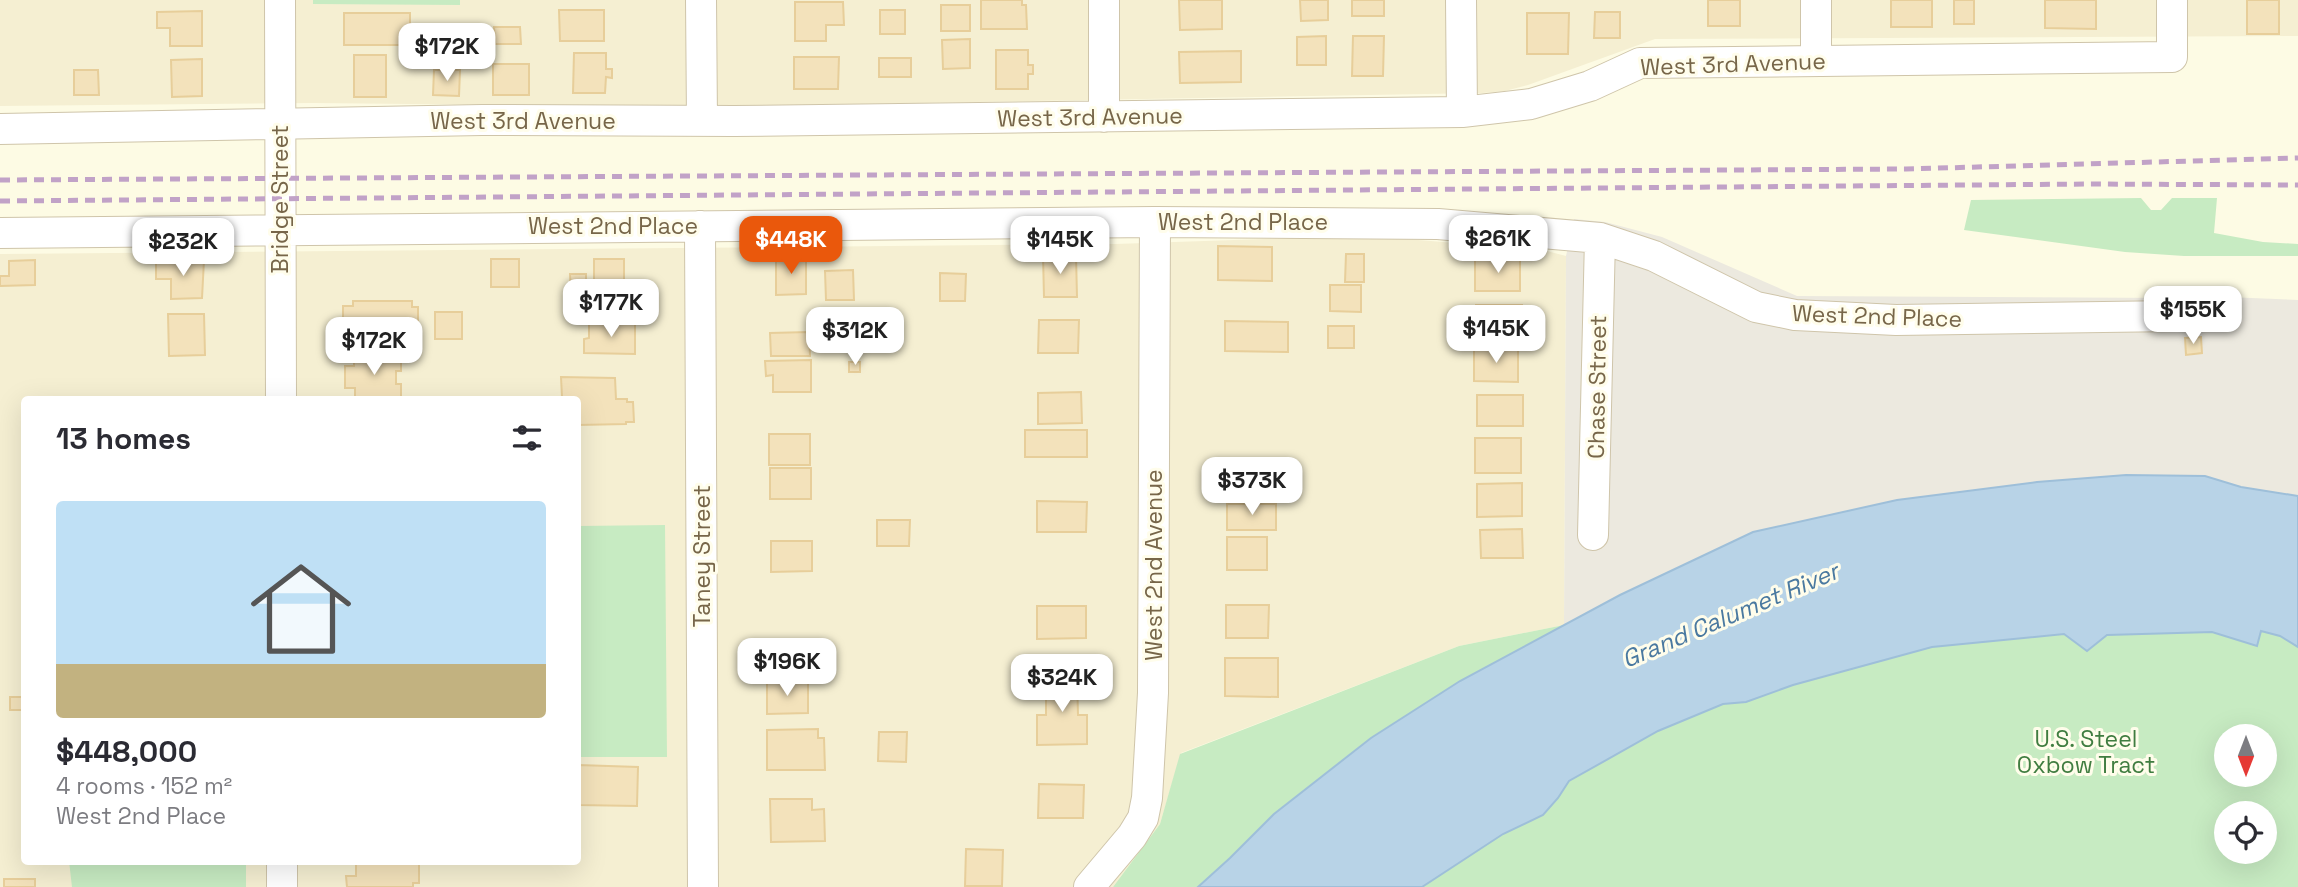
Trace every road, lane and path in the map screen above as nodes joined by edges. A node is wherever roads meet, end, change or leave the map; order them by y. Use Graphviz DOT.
graph roads {
  1 [pos="280,0"];
  2 [pos="701,0"];
  3 [pos="1104,0"];
  4 [pos="1461,0"];
  5 [pos="1816,0"];
  6 [pos="2172,0"];
  7 [pos="1815,61"];
  8 [pos="1462,112"];
  9 [pos="1104,117"];
  10 [pos="702,121"];
  11 [pos="281,124"];
  12 [pos="0,129"];
  13 [pos="1155,222"];
  14 [pos="700,226"];
  15 [pos="281,230"];
  16 [pos="0,233"];
  17 [pos="1600,238"];
  18 [pos="2175,316"];
  19 [pos="281,396"];
  20 [pos="1593,535"];
  21 [pos="282,865"];
  22 [pos="282,887"];
  23 [pos="703,887"];
  24 [pos="1088,887"];
  1 -- 11 [label="street, Bridge Street"];
  2 -- 10 [label="street"];
  3 -- 9 [label="street"];
  4 -- 8 [label="street"];
  5 -- 7 [label="street"];
  6 -- 7 [label="street, West 3rd Avenue"];
  7 -- 8 [label="street, West 3rd Avenue"];
  8 -- 9 [label="street, West 3rd Avenue"];
  9 -- 10 [label="street, West 3rd Avenue"];
  10 -- 11 [label="street, West 3rd Avenue"];
  11 -- 12 [label="street, West 3rd Avenue"];
  11 -- 15 [label="street, Bridge Street"];
  13 -- 14 [label="street, West 2nd Place"];
  13 -- 17 [label="street, West 2nd Place"];
  13 -- 24 [label="street, West 2nd Avenue"];
  14 -- 15 [label="street, West 2nd Place"];
  14 -- 23 [label="street, Taney Street"];
  15 -- 16 [label="street, West 2nd Place"];
  15 -- 19 [label="street, Bridge Street"];
  17 -- 18 [label="street, West 2nd Place"];
  17 -- 20 [label="street, Chase Street"];
  21 -- 22 [label="street"];
}
